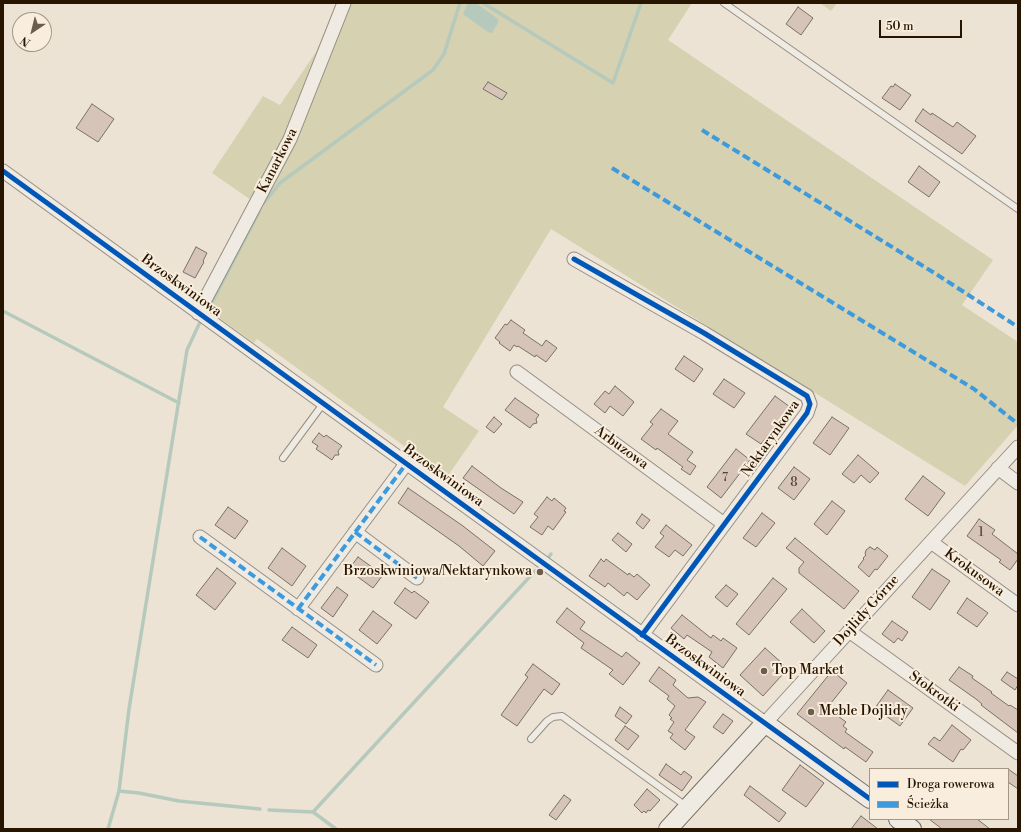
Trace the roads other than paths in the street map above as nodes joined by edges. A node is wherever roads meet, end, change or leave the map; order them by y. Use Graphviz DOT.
graph roads {
  1 [pos="344,3"];
  2 [pos="724,3"];
  3 [pos="3,171"];
  4 [pos="1018,209"];
  5 [pos="574,259"];
  6 [pos="198,313"];
  7 [pos="517,372"];
  8 [pos="323,404"];
  9 [pos="1018,447"];
  10 [pos="283,458"];
  11 [pos="406,464"];
  12 [pos="998,468"];
  13 [pos="1018,483"];
  14 [pos="724,524"];
  15 [pos="355,532"];
  16 [pos="200,537"];
  17 [pos="931,542"];
  18 [pos="418,578"];
  19 [pos="1018,604"];
  20 [pos="298,609"];
  21 [pos="849,631"];
  22 [pos="642,635"];
  23 [pos="376,665"];
  24 [pos="764,723"];
  25 [pos="531,739"];
  26 [pos="1018,753"];
  27 [pos="869,798"];
  28 [pos="688,808"];
  29 [pos="668,829"];
  1 -- 6 [label="street, Kanarkowa"];
  2 -- 4 [label="lane"];
  3 -- 6 [label="street, Brzoskwiniowa"];
  5 -- 14 [label="street, Nektarynkowa"];
  6 -- 8 [label="street, Brzoskwiniowa"];
  7 -- 14 [label="street, Arbuzowa"];
  8 -- 10 [label="lane"];
  8 -- 11 [label="street, Brzoskwiniowa"];
  9 -- 12 [label="street, Dojlidy Górne"];
  11 -- 15 [label="street"];
  11 -- 22 [label="street, Brzoskwiniowa"];
  12 -- 13 [label="street"];
  12 -- 17 [label="street, Dojlidy Górne"];
  14 -- 22 [label="street, Nektarynkowa"];
  15 -- 18 [label="street"];
  15 -- 20 [label="street"];
  16 -- 20 [label="street"];
  17 -- 19 [label="street, Krokusowa"];
  17 -- 21 [label="street, Dojlidy Górne"];
  20 -- 23 [label="street"];
  21 -- 24 [label="street, Dojlidy Górne"];
  21 -- 26 [label="street, Stokrotki"];
  22 -- 24 [label="street, Brzoskwiniowa"];
  24 -- 27 [label="street, Brzoskwiniowa"];
  24 -- 28 [label="street, Dojlidy Górne"];
  25 -- 28 [label="lane"];
  28 -- 29 [label="street, Dojlidy Górne"];
}
